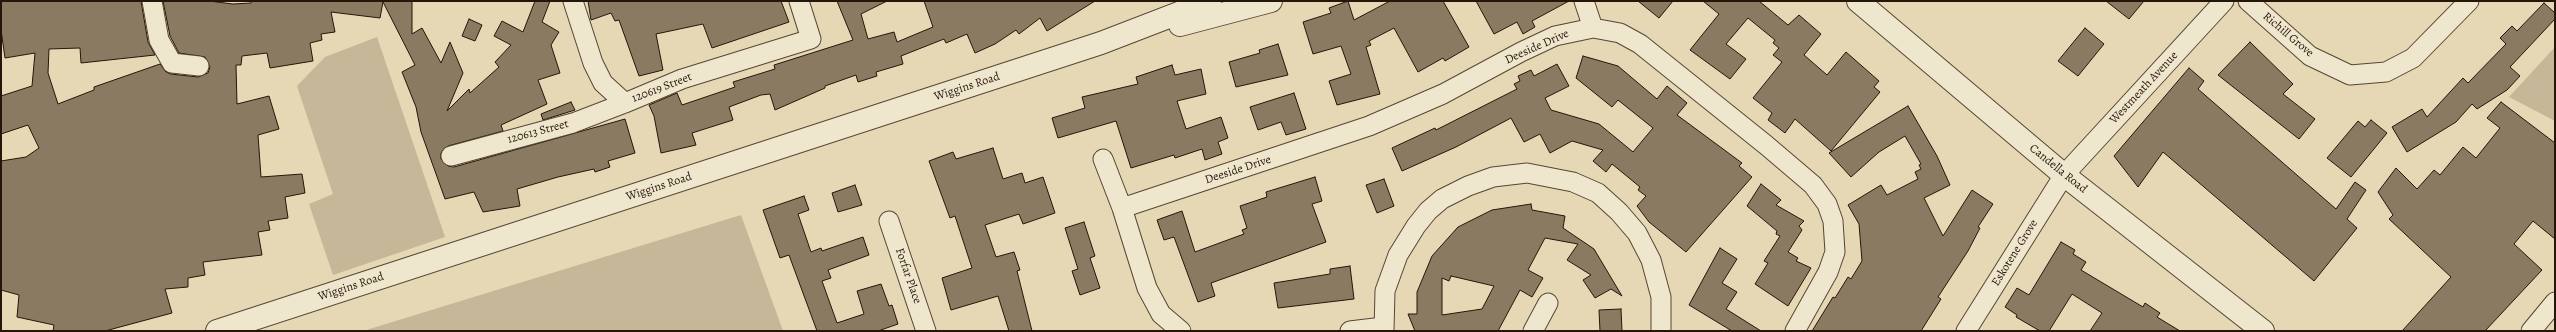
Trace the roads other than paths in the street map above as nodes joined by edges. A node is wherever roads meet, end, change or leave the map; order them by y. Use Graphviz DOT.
graph roads {
  1 [pos="152,1"];
  2 [pos="573,1"];
  3 [pos="800,1"];
  4 [pos="1210,1"];
  5 [pos="1271,1"];
  6 [pos="1584,1"];
  7 [pos="1858,1"];
  8 [pos="2224,1"];
  9 [pos="2248,1"];
  10 [pos="2469,1"];
  11 [pos="1593,28"];
  12 [pos="1101,43"];
  13 [pos="200,66"];
  14 [pos="625,103"];
  15 [pos="451,156"];
  16 [pos="1103,159"];
  17 [pos="2064,175"];
  18 [pos="1122,208"];
  19 [pos="889,221"];
  20 [pos="2555,302"];
  21 [pos="1548,303"];
  22 [pos="1384,329"];
  23 [pos="217,331"];
  24 [pos="926,331"];
  25 [pos="1181,331"];
  26 [pos="1350,331"];
  27 [pos="1533,331"];
  28 [pos="1661,331"];
  29 [pos="1795,331"];
  30 [pos="1966,331"];
  31 [pos="2262,331"];
  32 [pos="2531,331"];
  1 -- 13 [label="street"];
  2 -- 14 [label="street, 120619 Street"];
  3 -- 14 [label="street, 120619 Street"];
  4 -- 12 [label="street, Wiggins Road"];
  5 -- 12 [label="street, Wiggins Road"];
  6 -- 11 [label="street"];
  7 -- 17 [label="street, Candella Road"];
  8 -- 17 [label="street, Westmeath Avenue"];
  9 -- 10 [label="street, Richill Grove"];
  11 -- 18 [label="street, Deeside Drive"];
  11 -- 29 [label="street, Deeside Drive"];
  12 -- 23 [label="street, Wiggins Road"];
  14 -- 15 [label="street, 120613 Street"];
  16 -- 18 [label="street"];
  17 -- 30 [label="street, Eskotene Grove"];
  17 -- 31 [label="street, Candella Road"];
  18 -- 25 [label="street"];
  19 -- 24 [label="street, Forfar Place"];
  20 -- 32 [label="street"];
  21 -- 27 [label="street"];
  22 -- 26 [label="street"];
  22 -- 28 [label="street"];
}
